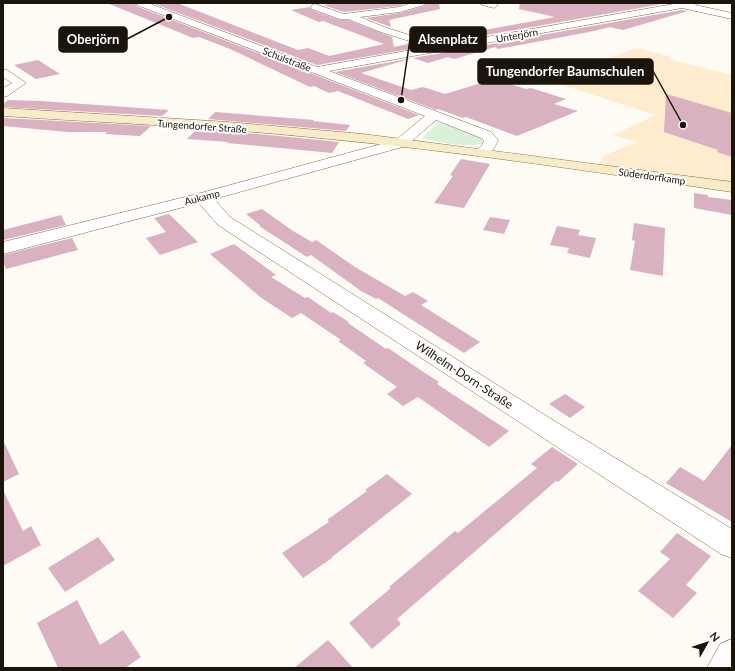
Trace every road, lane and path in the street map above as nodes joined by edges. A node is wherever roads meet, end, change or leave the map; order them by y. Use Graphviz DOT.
graph roads {
  1 [pos="140,3"];
  2 [pos="421,3"];
  3 [pos="485,3"];
  4 [pos="694,3"];
  5 [pos="171,4"];
  6 [pos="494,5"];
  7 [pos="681,5"];
  8 [pos="625,6"];
  9 [pos="150,7"];
  10 [pos="315,7"];
  11 [pos="648,11"];
  12 [pos="732,16"];
  13 [pos="351,17"];
  14 [pos="440,48"];
  15 [pos="315,70"];
  16 [pos="3,72"];
  17 [pos="3,93"];
  18 [pos="3,112"];
  19 [pos="434,114"];
  20 [pos="400,143"];
  21 [pos="481,153"];
  22 [pos="732,188"];
  23 [pos="203,197"];
  24 [pos="3,248"];
  25 [pos="732,545"];
  26 [pos="732,656"];
  27 [pos="725,668"];
  1 -- 9 [label="street, Schulstraße"];
  2 -- 13 [label="street"];
  3 -- 6 [label="street"];
  4 -- 7 [label="street, Unterjörn"];
  5 -- 9 [label="street"];
  7 -- 11 [label="street, Unterjörn"];
  7 -- 12 [label="street"];
  8 -- 11 [label="street"];
  9 -- 15 [label="street, Schulstraße"];
  10 -- 13 [label="street"];
  11 -- 14 [label="street, Unterjörn"];
  13 -- 14 [label="street"];
  14 -- 15 [label="street, Unterjörn"];
  15 -- 19 [label="street, Schulstraße"];
  16 -- 17 [label="street"];
  18 -- 20 [label="main road, Tungendorfer Straße"];
  19 -- 20 [label="street"];
  19 -- 21 [label="street, Schulstraße"];
  20 -- 21 [label="main road, Tungendorfer Straße"];
  20 -- 23 [label="street, Aukamp"];
  21 -- 22 [label="main road, Süderdorfkamp"];
  23 -- 24 [label="street, Aukamp"];
  23 -- 25 [label="street, Wilhelm-Dorn-Straße"];
  26 -- 27 [label="street"];
}
